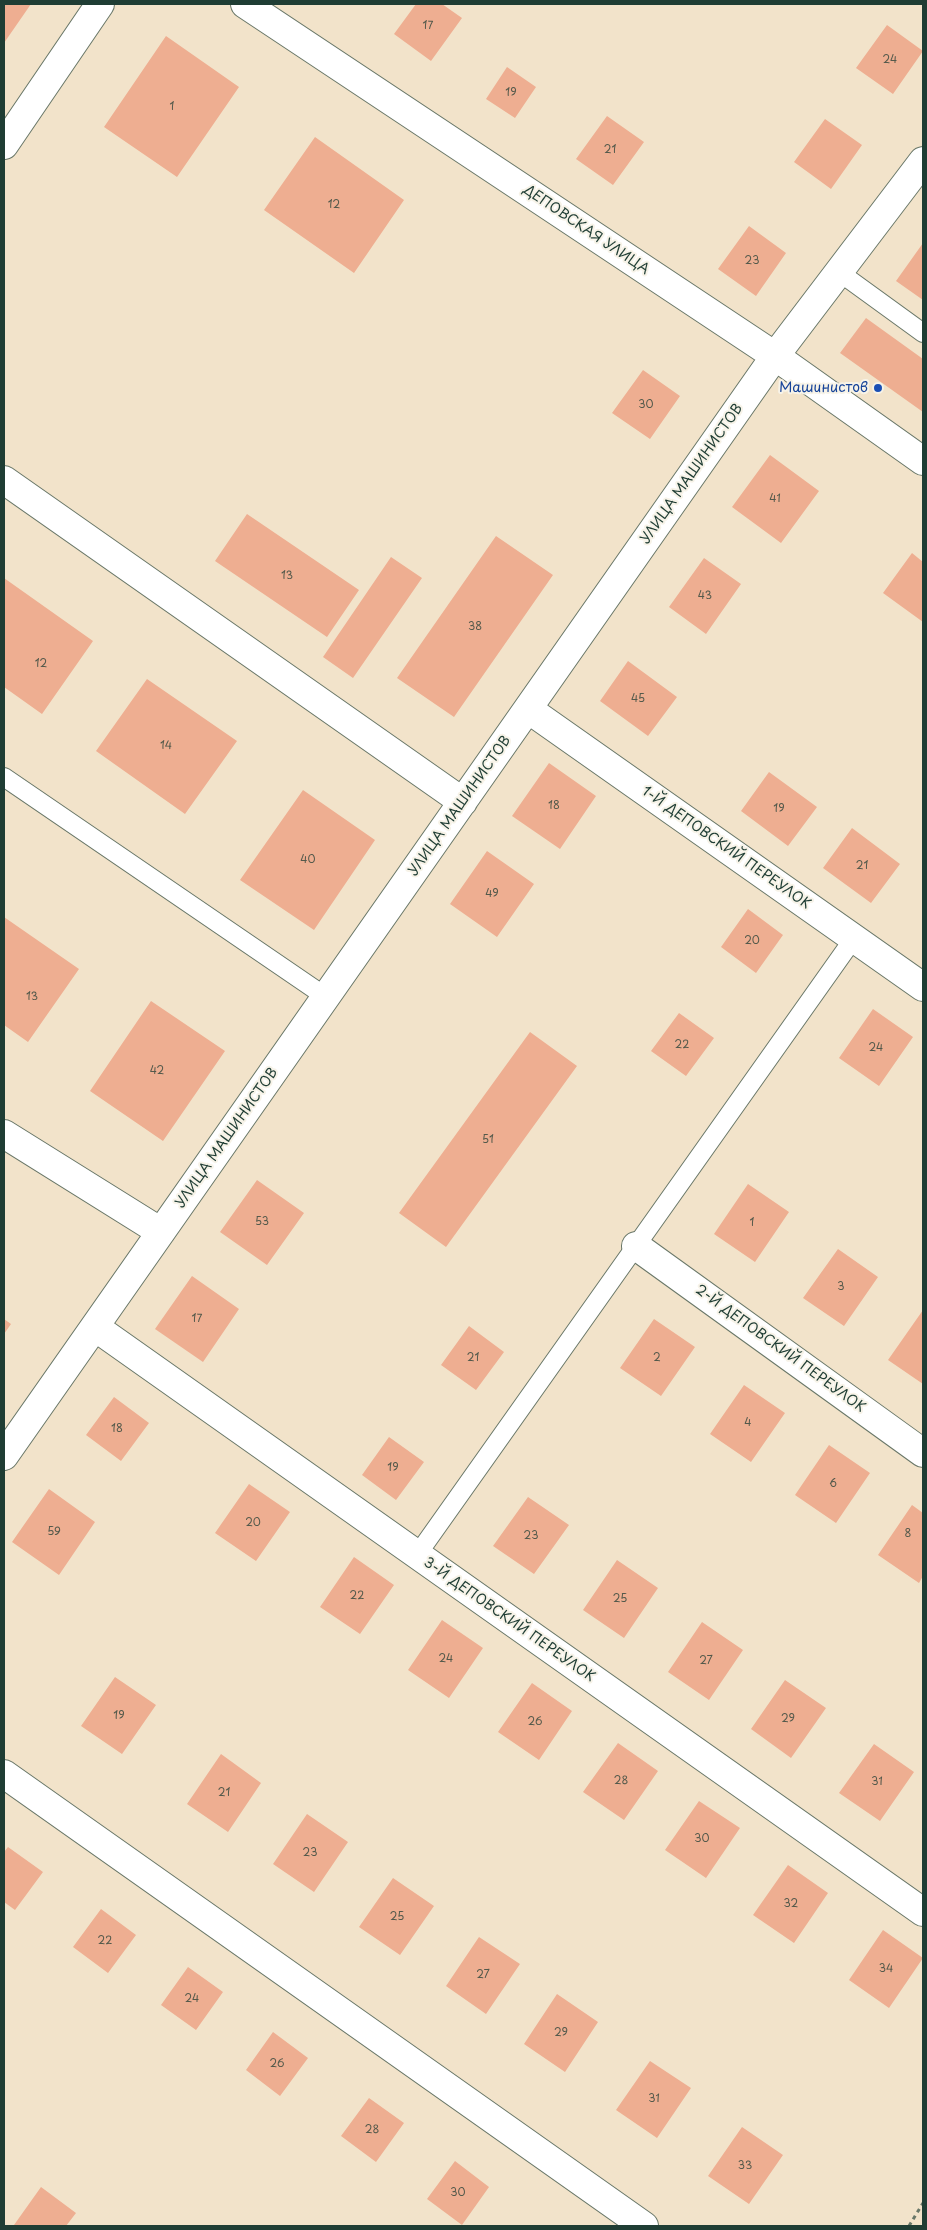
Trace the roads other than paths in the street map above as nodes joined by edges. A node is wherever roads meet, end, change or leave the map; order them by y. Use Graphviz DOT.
graph roads {
  1 [pos="100,4"];
  2 [pos="245,4"];
  3 [pos="4,145"];
  4 [pos="919,176"];
  5 [pos="839,272"];
  6 [pos="923,333"];
  7 [pos="775,356"];
  8 [pos="923,461"];
  9 [pos="4,480"];
  10 [pos="528,709"];
  11 [pos="4,777"];
  12 [pos="463,802"];
  13 [pos="854,938"];
  14 [pos="923,987"];
  15 [pos="326,997"];
  16 [pos="4,1134"];
  17 [pos="161,1232"];
  18 [pos="636,1246"];
  19 [pos="94,1327"];
  20 [pos="7,1445"];
  21 [pos="923,1453"];
  22 [pos="417,1555"];
  23 [pos="4,1774"];
  24 [pos="923,1912"];
  25 [pos="644,2226"];
  1 -- 3 [label="street"];
  2 -- 7 [label="street, ДЕПОВСКАЯ УЛИЦА"];
  4 -- 5 [label="street, УЛИЦА МАШИНИСТОВ"];
  5 -- 6 [label="lane"];
  5 -- 7 [label="street, УЛИЦА МАШИНИСТОВ"];
  7 -- 8 [label="street, ДЕПОВСКАЯ УЛИЦА"];
  7 -- 10 [label="street, УЛИЦА МАШИНИСТОВ"];
  9 -- 12 [label="street"];
  10 -- 12 [label="street, УЛИЦА МАШИНИСТОВ"];
  10 -- 13 [label="street, 1-Й ДЕПОВСКИЙ ПЕРЕУЛОК"];
  11 -- 15 [label="lane"];
  12 -- 15 [label="street, УЛИЦА МАШИНИСТОВ"];
  13 -- 14 [label="street, 1-Й ДЕПОВСКИЙ ПЕРЕУЛОК"];
  13 -- 18 [label="lane"];
  15 -- 17 [label="street, УЛИЦА МАШИНИСТОВ"];
  16 -- 17 [label="street"];
  17 -- 19 [label="street, УЛИЦА МАШИНИСТОВ"];
  18 -- 21 [label="street, 2-Й ДЕПОВСКИЙ ПЕРЕУЛОК"];
  18 -- 22 [label="lane"];
  19 -- 20 [label="street, УЛИЦА МАШИНИСТОВ"];
  19 -- 22 [label="street, 3-Й ДЕПОВСКИЙ ПЕРЕУЛОК"];
  22 -- 24 [label="street, 3-Й ДЕПОВСКИЙ ПЕРЕУЛОК"];
  23 -- 25 [label="street"];
}
